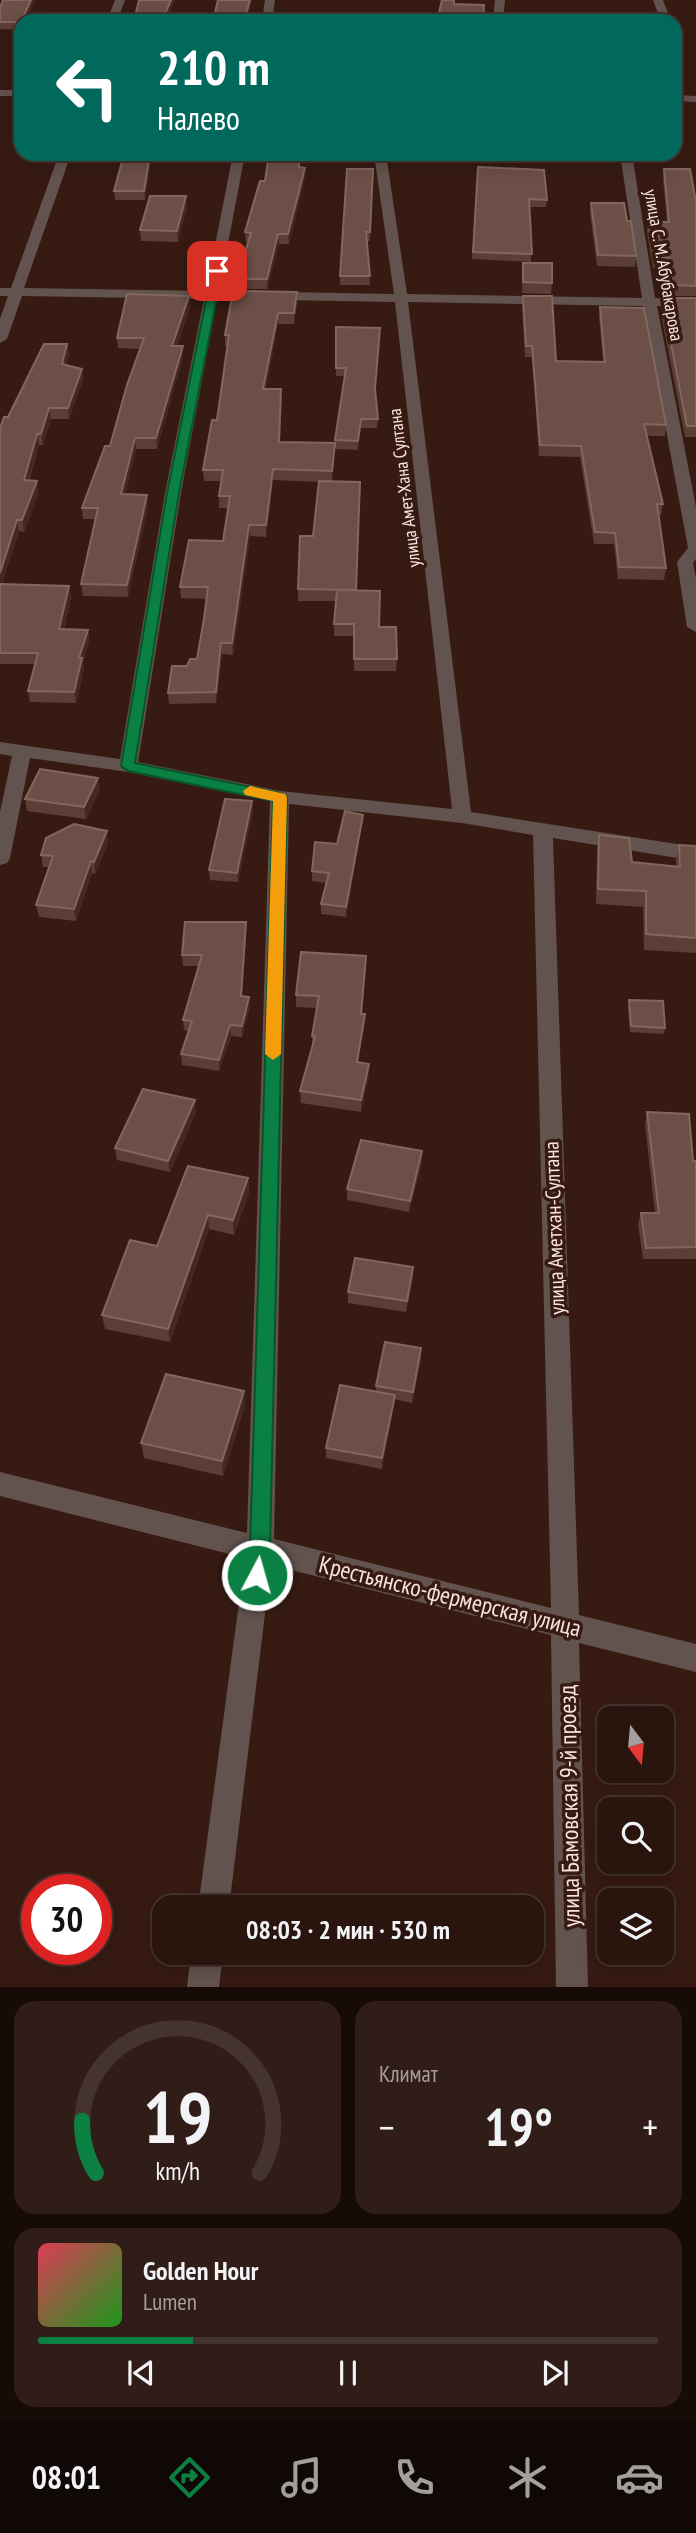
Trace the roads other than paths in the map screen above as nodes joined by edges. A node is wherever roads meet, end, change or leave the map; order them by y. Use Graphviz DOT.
graph roads {
  1 [pos="63,161"];
  2 [pos="238,161"];
  3 [pos="381,161"];
  4 [pos="627,161"];
  5 [pos="0,292"];
  6 [pos="17,292"];
  7 [pos="212,295"];
  8 [pos="401,299"];
  9 [pos="649,302"];
  10 [pos="696,303"];
  11 [pos="0,339"];
  12 [pos="696,548"];
  13 [pos="696,627"];
  14 [pos="0,748"];
  15 [pos="22,751"];
  16 [pos="128,766"];
  17 [pos="280,797"];
  18 [pos="462,817"];
  19 [pos="543,830"];
  20 [pos="696,854"];
  21 [pos="0,858"];
  22 [pos="0,1484"];
  23 [pos="260,1548"];
  24 [pos="565,1625"];
  25 [pos="696,1658"];
  26 [pos="215,1895"];
  27 [pos="206,1965"];
  28 [pos="203,1987"];
  29 [pos="572,1987"];
  1 -- 6 [label="street"];
  2 -- 7 [label="street"];
  3 -- 8 [label="street, улица Амет-Хана Султана"];
  4 -- 9 [label="street, улица С. М. Абубакарова"];
  5 -- 6 [label="street"];
  6 -- 7 [label="street"];
  6 -- 11 [label="street"];
  7 -- 8 [label="street"];
  7 -- 16 [label="street"];
  8 -- 9 [label="street"];
  8 -- 18 [label="street, улица Амет-Хана Султана"];
  9 -- 10 [label="street"];
  9 -- 12 [label="street, улица С. М. Абубакарова"];
  12 -- 13 [label="street, улица С. М. Абубакарова"];
  14 -- 15 [label="street"];
  15 -- 16 [label="street"];
  15 -- 21 [label="street"];
  16 -- 17 [label="street"];
  17 -- 18 [label="street"];
  17 -- 23 [label="street"];
  18 -- 19 [label="street"];
  19 -- 20 [label="street"];
  19 -- 24 [label="street, улица Аметхан-Султана"];
  22 -- 23 [label="street, Крестьянско-фермерская улица"];
  23 -- 24 [label="street, Крестьянско-фермерская улица"];
  23 -- 26 [label="street"];
  24 -- 25 [label="street, Крестьянско-фермерская улица"];
  24 -- 29 [label="street, улица Бамовская 9-й проезд"];
  27 -- 28 [label="street"];
}
